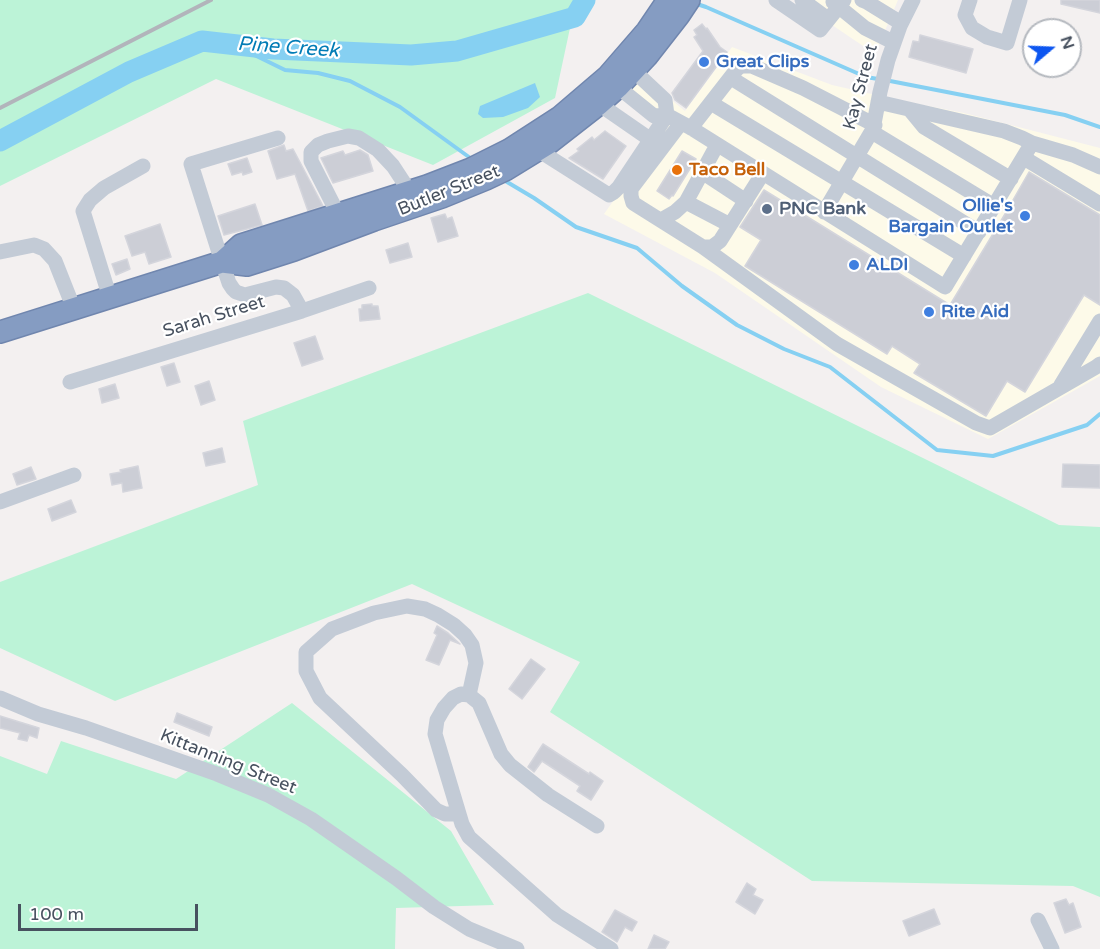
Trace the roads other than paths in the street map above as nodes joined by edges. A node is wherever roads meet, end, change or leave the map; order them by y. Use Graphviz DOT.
graph roads {
  1 [pos="776,0"];
  2 [pos="802,0"];
  3 [pos="913,0"];
  4 [pos="970,0"];
  5 [pos="1020,0"];
  6 [pos="865,1"];
  7 [pos="838,2"];
  8 [pos="675,5"];
  9 [pos="828,19"];
  10 [pos="901,23"];
  11 [pos="893,42"];
  12 [pos="633,71"];
  13 [pos="731,78"];
  14 [pos="625,92"];
  15 [pos="879,97"];
  16 [pos="711,103"];
  17 [pos="607,110"];
  18 [pos="910,110"];
  19 [pos="667,115"];
  20 [pos="686,125"];
  21 [pos="873,129"];
  22 [pos="278,138"];
  23 [pos="651,140"];
  24 [pos="1032,143"];
  25 [pos="717,145"];
  26 [pos="523,153"];
  27 [pos="858,156"];
  28 [pos="1024,158"];
  29 [pos="143,166"];
  30 [pos="1100,167"];
  31 [pos="702,172"];
  32 [pos="763,173"];
  33 [pos="1011,179"];
  34 [pos="458,183"];
  35 [pos="842,183"];
  36 [pos="410,192"];
  37 [pos="609,195"];
  38 [pos="631,196"];
  39 [pos="746,201"];
  40 [pos="686,202"];
  41 [pos="1100,204"];
  42 [pos="994,206"];
  43 [pos="824,212"];
  44 [pos="338,214"];
  45 [pos="661,220"];
  46 [pos="730,225"];
  47 [pos="979,232"];
  48 [pos="703,247"];
  49 [pos="0,252"];
  50 [pos="964,256"];
  51 [pos="222,262"];
  52 [pos="369,288"];
  53 [pos="110,297"];
  54 [pos="74,309"];
  55 [pos="302,311"];
  56 [pos="1100,321"];
  57 [pos="0,332"];
  58 [pos="1100,364"];
  59 [pos="70,382"];
  60 [pos="1060,388"];
  61 [pos="74,475"];
  62 [pos="0,502"];
  63 [pos="469,695"];
  64 [pos="0,698"];
  65 [pos="458,814"];
  66 [pos="597,826"];
  67 [pos="1038,920"];
  68 [pos="483,943"];
  69 [pos="517,949"];
  70 [pos="611,949"];
  71 [pos="1052,949"];
  1 -- 9 [label="street"];
  2 -- 9 [label="street"];
  3 -- 10 [label="street, Kay Street"];
  4 -- 5 [label="street"];
  6 -- 10 [label="street"];
  7 -- 9 [label="street"];
  7 -- 11 [label="street"];
  8 -- 12 [label="highway, Butler Street"];
  8 -- 26 [label="highway, Butler Street"];
  10 -- 11 [label="street, Kay Street"];
  11 -- 15 [label="street, Kay Street"];
  12 -- 14 [label="highway, Butler Street"];
  12 -- 19 [label="street"];
  13 -- 16 [label="street"];
  13 -- 21 [label="street"];
  13 -- 27 [label="street"];
  14 -- 17 [label="highway, Butler Street"];
  14 -- 19 [label="street"];
  15 -- 18 [label="street"];
  15 -- 21 [label="street, Kay Street"];
  16 -- 20 [label="street"];
  16 -- 35 [label="street"];
  17 -- 23 [label="street"];
  17 -- 26 [label="highway, Butler Street"];
  18 -- 24 [label="street"];
  18 -- 33 [label="street"];
  19 -- 20 [label="street"];
  19 -- 23 [label="street"];
  20 -- 25 [label="street"];
  20 -- 38 [label="street"];
  21 -- 27 [label="street, Kay Street"];
  21 -- 42 [label="street"];
  22 -- 51 [label="street"];
  23 -- 37 [label="street"];
  24 -- 28 [label="street"];
  24 -- 30 [label="street"];
  25 -- 31 [label="street"];
  25 -- 32 [label="street"];
  26 -- 34 [label="highway, Butler Street"];
  26 -- 37 [label="street"];
  27 -- 35 [label="street, Kay Street"];
  27 -- 47 [label="street"];
  28 -- 33 [label="street"];
  28 -- 41 [label="street"];
  29 -- 53 [label="street"];
  31 -- 39 [label="street"];
  31 -- 40 [label="street"];
  32 -- 39 [label="street"];
  32 -- 43 [label="street"];
  33 -- 42 [label="street"];
  34 -- 36 [label="highway, Butler Street"];
  34 -- 51 [label="highway, Butler Street"];
  35 -- 43 [label="street, Kay Street"];
  35 -- 50 [label="street"];
  36 -- 44 [label="highway, Butler Street"];
  36 -- 44 [label="street"];
  37 -- 38 [label="street"];
  38 -- 45 [label="street"];
  39 -- 46 [label="street"];
  40 -- 45 [label="street"];
  40 -- 46 [label="street"];
  42 -- 47 [label="street"];
  43 -- 50 [label="street"];
  44 -- 51 [label="highway, Butler Street"];
  45 -- 48 [label="street"];
  46 -- 48 [label="street"];
  47 -- 50 [label="street"];
  48 -- 60 [label="street"];
  49 -- 54 [label="street"];
  51 -- 53 [label="highway, Butler Street"];
  51 -- 55 [label="street"];
  52 -- 55 [label="street, Sarah Street"];
  53 -- 54 [label="highway, Butler Street"];
  54 -- 57 [label="highway, Butler Street"];
  55 -- 59 [label="street, Sarah Street"];
  56 -- 60 [label="street"];
  58 -- 60 [label="street"];
  61 -- 62 [label="street"];
  63 -- 65 [label="street"];
  63 -- 65 [label="street"];
  63 -- 66 [label="street"];
  64 -- 68 [label="street, Kittanning Street"];
  65 -- 70 [label="street"];
  67 -- 71 [label="street"];
  68 -- 69 [label="street, Kittanning Street"];
}
